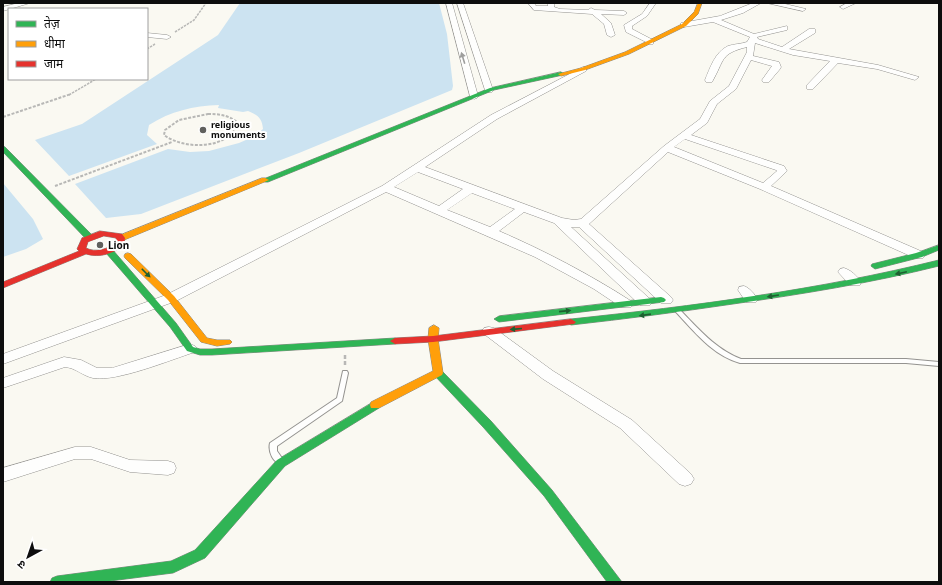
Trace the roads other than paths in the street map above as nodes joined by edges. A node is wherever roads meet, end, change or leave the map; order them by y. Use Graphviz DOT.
graph roads {
  1 [pos="27,3"];
  2 [pos="449,3"];
  3 [pos="460,3"];
  4 [pos="530,3"];
  5 [pos="573,3"];
  6 [pos="589,3"];
  7 [pos="616,3"];
  8 [pos="653,3"];
  9 [pos="700,3"];
  10 [pos="758,3"];
  11 [pos="770,3"];
  12 [pos="853,3"];
  13 [pos="551,6"];
  14 [pos="842,7"];
  15 [pos="14,8"];
  16 [pos="803,9"];
  17 [pos="574,11"];
  18 [pos="592,12"];
  19 [pos="624,13"];
  20 [pos="716,21"];
  21 [pos="632,22"];
  22 [pos="684,24"];
  23 [pos="784,28"];
  24 [pos="812,31"];
  25 [pos="148,35"];
  26 [pos="611,35"];
  27 [pos="167,37"];
  28 [pos="752,40"];
  29 [pos="650,42"];
  30 [pos="783,50"];
  31 [pos="749,57"];
  32 [pos="835,61"];
  33 [pos="584,69"];
  34 [pos="915,77"];
  35 [pos="710,80"];
  36 [pos="766,80"];
  37 [pos="810,87"];
  38 [pos="489,90"];
  39 [pos="474,96"];
  40 [pos="684,136"];
  41 [pos="3,148"];
  42 [pos="667,148"];
  43 [pos="418,168"];
  44 [pos="764,187"];
  45 [pos="386,188"];
  46 [pos="472,188"];
  47 [pos="444,207"];
  48 [pos="523,208"];
  49 [pos="558,221"];
  50 [pos="582,223"];
  51 [pos="495,229"];
  52 [pos="89,237"];
  53 [pos="116,245"];
  54 [pos="939,247"];
  55 [pos="84,252"];
  56 [pos="919,255"];
  57 [pos="939,263"];
  58 [pos="838,274"];
  59 [pos="854,282"];
  60 [pos="3,285"];
  61 [pos="722,293"];
  62 [pos="748,293"];
  63 [pos="171,298"];
  64 [pos="659,300"];
  65 [pos="156,304"];
  66 [pos="626,304"];
  67 [pos="677,310"];
  68 [pos="661,312"];
  69 [pos="489,326"];
  70 [pos="434,328"];
  71 [pos="375,333"];
  72 [pos="433,339"];
  73 [pos="190,349"];
  74 [pos="3,359"];
  75 [pos="939,364"];
  76 [pos="345,373"];
  77 [pos="438,373"];
  78 [pos="3,383"];
  79 [pos="281,463"];
  80 [pos="168,468"];
  81 [pos="3,475"];
  82 [pos="685,479"];
  83 [pos="57,582"];
  84 [pos="615,582"];
  1 -- 15 [label="street"];
  39 -- 2 [label="street, one-way"];
  3 -- 38 [label="street"];
  4 -- 13 [label="street"];
  5 -- 17 [label="street"];
  6 -- 18 [label="street"];
  7 -- 19 [label="street"];
  8 -- 21 [label="street"];
  9 -- 22 [label="street"];
  10 -- 20 [label="street"];
  11 -- 16 [label="street"];
  12 -- 14 [label="street"];
  13 -- 17 [label="street"];
  17 -- 18 [label="street"];
  18 -- 19 [label="street"];
  18 -- 26 [label="street"];
  19 -- 21 [label="street"];
  20 -- 22 [label="street"];
  20 -- 28 [label="street"];
  21 -- 29 [label="street"];
  22 -- 29 [label="street"];
  23 -- 28 [label="street"];
  24 -- 30 [label="street"];
  25 -- 27 [label="street"];
  28 -- 30 [label="street"];
  28 -- 31 [label="street"];
  28 -- 35 [label="street"];
  29 -- 33 [label="street"];
  30 -- 32 [label="street"];
  31 -- 36 [label="street"];
  31 -- 40 [label="street"];
  32 -- 34 [label="street"];
  32 -- 37 [label="street"];
  33 -- 38 [label="street"];
  33 -- 43 [label="street"];
  38 -- 39 [label="street"];
  39 -- 53 [label="street"];
  40 -- 42 [label="street"];
  40 -- 44 [label="street"];
  41 -- 52 [label="street"];
  42 -- 44 [label="street"];
  42 -- 50 [label="street"];
  43 -- 45 [label="street"];
  43 -- 46 [label="street"];
  44 -- 56 [label="street"];
  45 -- 63 [label="street"];
  45 -- 66 [label="street"];
  46 -- 47 [label="street"];
  46 -- 48 [label="street"];
  48 -- 49 [label="street"];
  48 -- 51 [label="street"];
  49 -- 50 [label="street"];
  49 -- 64 [label="street"];
  50 -- 64 [label="street"];
  52 -- 53 [label="street"];
  52 -- 55 [label="street"];
  53 -- 55 [label="street"];
  53 -- 63 [label="street, one-way"];
  53 -- 65 [label="street"];
  54 -- 56 [label="street"];
  55 -- 60 [label="street"];
  56 -- 58 [label="street"];
  57 -- 59 [label="street, one-way"];
  58 -- 59 [label="street"];
  59 -- 62 [label="street, one-way"];
  61 -- 62 [label="street"];
  62 -- 67 [label="street"];
  63 -- 65 [label="street"];
  63 -- 71 [label="street"];
  64 -- 66 [label="street"];
  64 -- 68 [label="street"];
  65 -- 73 [label="street"];
  65 -- 74 [label="street"];
  69 -- 66 [label="street, one-way"];
  67 -- 68 [label="street"];
  67 -- 75 [label="lane"];
  68 -- 69 [label="street, one-way"];
  69 -- 72 [label="street"];
  69 -- 82 [label="street"];
  70 -- 72 [label="street"];
  72 -- 73 [label="street"];
  72 -- 77 [label="street"];
  73 -- 78 [label="street"];
  76 -- 79 [label="lane"];
  77 -- 79 [label="street"];
  77 -- 84 [label="street"];
  79 -- 83 [label="street"];
  80 -- 81 [label="street"];
}
